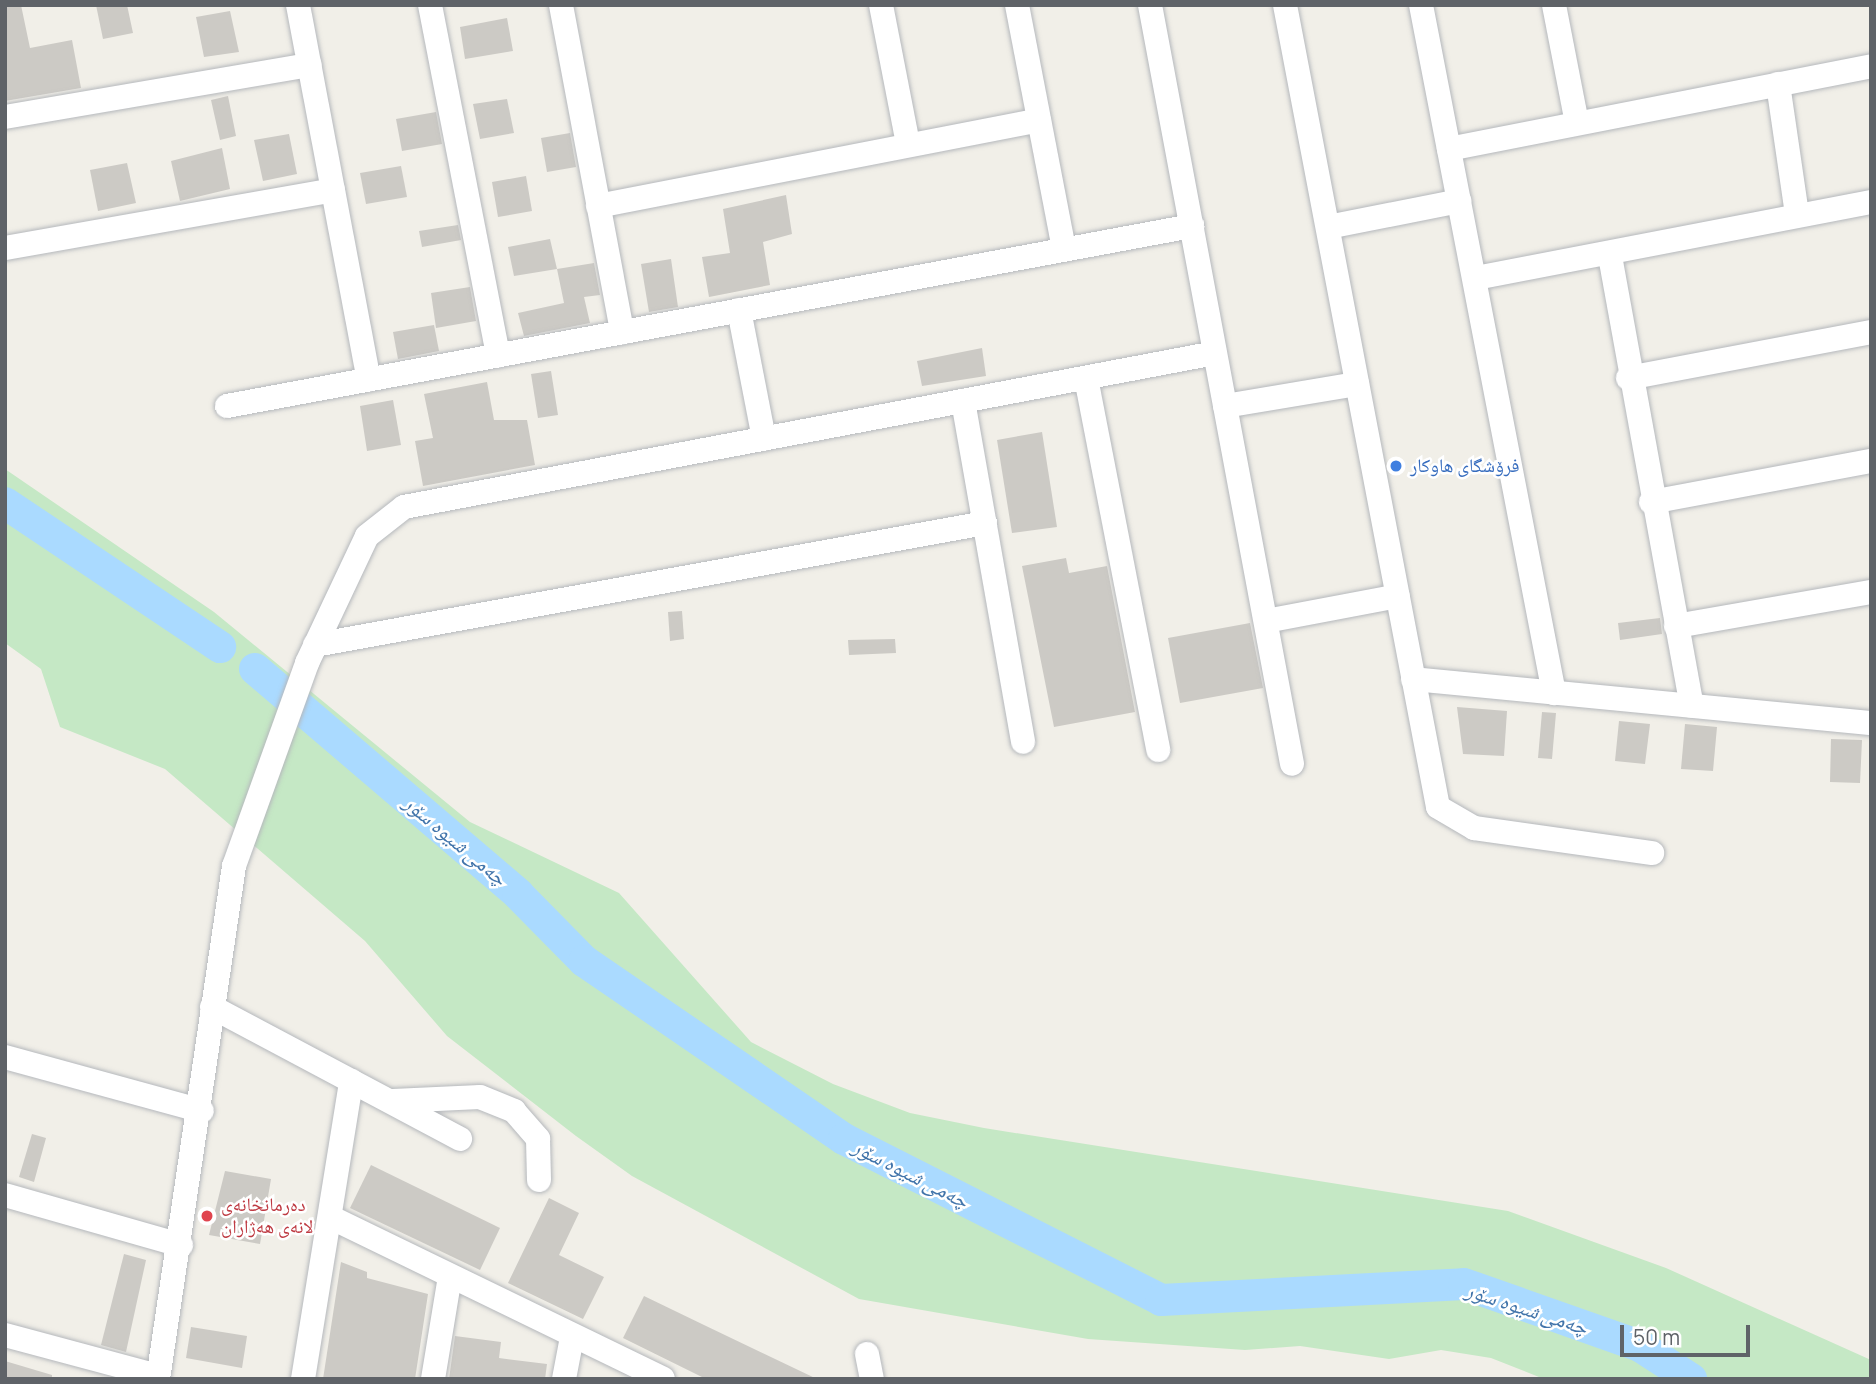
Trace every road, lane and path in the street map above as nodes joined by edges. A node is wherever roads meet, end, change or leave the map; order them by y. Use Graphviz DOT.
graph roads {
  1 [pos="298,5"];
  2 [pos="430,5"];
  3 [pos="561,5"];
  4 [pos="881,5"];
  5 [pos="1017,5"];
  6 [pos="1150,5"];
  7 [pos="1285,5"];
  8 [pos="1421,5"];
  9 [pos="1554,5"];
  10 [pos="310,65"];
  11 [pos="1871,66"];
  12 [pos="1778,84"];
  13 [pos="5,117"];
  14 [pos="1039,120"];
  15 [pos="1577,123"];
  16 [pos="908,144"];
  17 [pos="1449,149"];
  18 [pos="333,190"];
  19 [pos="1459,201"];
  20 [pos="1871,202"];
  21 [pos="598,206"];
  22 [pos="1797,215"];
  23 [pos="1192,226"];
  24 [pos="1328,227"];
  25 [pos="5,248"];
  26 [pos="1064,250"];
  27 [pos="1610,256"];
  28 [pos="1476,278"];
  29 [pos="740,310"];
  30 [pos="622,332"];
  31 [pos="1871,332"];
  32 [pos="1216,353"];
  33 [pos="498,355"];
  34 [pos="1086,378"];
  35 [pos="1628,378"];
  36 [pos="369,379"];
  37 [pos="1357,384"];
  38 [pos="963,401"];
  39 [pos="1225,405"];
  40 [pos="227,406"];
  41 [pos="764,439"];
  42 [pos="1871,461"];
  43 [pos="1651,502"];
  44 [pos="985,523"];
  45 [pos="1871,592"];
  46 [pos="1398,596"];
  47 [pos="1266,621"];
  48 [pos="1676,626"];
  49 [pos="311,654"];
  50 [pos="1413,679"];
  51 [pos="1554,692"];
  52 [pos="1692,706"];
  53 [pos="1871,723"];
  54 [pos="1023,742"];
  55 [pos="1158,750"];
  56 [pos="1292,764"];
  57 [pos="1652,853"];
  58 [pos="212,1007"];
  59 [pos="5,1057"];
  60 [pos="351,1081"];
  61 [pos="389,1101"];
  62 [pos="202,1111"];
  63 [pos="460,1139"];
  64 [pos="539,1180"];
  65 [pos="5,1195"];
  66 [pos="330,1217"];
  67 [pos="181,1245"];
  68 [pos="450,1276"];
  69 [pos="5,1335"];
  70 [pos="572,1337"];
  71 [pos="867,1354"];
  72 [pos="158,1377"];
  73 [pos="303,1379"];
  74 [pos="433,1379"];
  75 [pos="564,1379"];
  76 [pos="663,1379"];
  77 [pos="872,1379"];
  1 -- 10 [label="street"];
  2 -- 33 [label="street"];
  3 -- 21 [label="street"];
  4 -- 16 [label="street"];
  5 -- 14 [label="street"];
  6 -- 23 [label="street"];
  7 -- 24 [label="street"];
  8 -- 17 [label="street"];
  9 -- 15 [label="street"];
  10 -- 13 [label="street"];
  10 -- 18 [label="street"];
  11 -- 12 [label="street"];
  12 -- 15 [label="street"];
  12 -- 22 [label="street"];
  14 -- 16 [label="street"];
  14 -- 26 [label="street"];
  15 -- 17 [label="street"];
  16 -- 21 [label="street"];
  17 -- 19 [label="street"];
  18 -- 25 [label="street"];
  18 -- 36 [label="street"];
  19 -- 24 [label="street"];
  19 -- 28 [label="street"];
  20 -- 22 [label="street"];
  21 -- 30 [label="street"];
  22 -- 27 [label="street"];
  23 -- 26 [label="street"];
  23 -- 32 [label="street"];
  24 -- 37 [label="street"];
  26 -- 29 [label="street"];
  27 -- 28 [label="street"];
  27 -- 35 [label="street"];
  28 -- 51 [label="street"];
  29 -- 30 [label="street"];
  29 -- 41 [label="street"];
  30 -- 33 [label="street"];
  31 -- 35 [label="street"];
  32 -- 34 [label="street"];
  32 -- 39 [label="street"];
  33 -- 36 [label="street"];
  34 -- 38 [label="street"];
  34 -- 55 [label="street"];
  35 -- 43 [label="street"];
  36 -- 40 [label="street"];
  37 -- 39 [label="street"];
  37 -- 46 [label="street"];
  38 -- 41 [label="street"];
  38 -- 44 [label="street"];
  39 -- 47 [label="street"];
  41 -- 49 [label="street"];
  42 -- 43 [label="street"];
  43 -- 48 [label="street"];
  44 -- 49 [label="street"];
  44 -- 54 [label="street"];
  45 -- 48 [label="street"];
  46 -- 47 [label="street"];
  46 -- 50 [label="street"];
  47 -- 56 [label="street"];
  48 -- 52 [label="street"];
  49 -- 58 [label="street"];
  50 -- 51 [label="street"];
  50 -- 57 [label="street"];
  51 -- 52 [label="street"];
  52 -- 53 [label="street"];
  58 -- 60 [label="street"];
  58 -- 62 [label="street"];
  59 -- 62 [label="street"];
  60 -- 61 [label="street"];
  60 -- 66 [label="street"];
  61 -- 63 [label="street"];
  61 -- 64 [label="street"];
  62 -- 67 [label="street"];
  65 -- 67 [label="street"];
  66 -- 68 [label="street"];
  66 -- 73 [label="street"];
  67 -- 72 [label="street"];
  68 -- 70 [label="street"];
  68 -- 74 [label="street"];
  69 -- 72 [label="street"];
  70 -- 75 [label="street"];
  70 -- 76 [label="street"];
  71 -- 77 [label="street"];
}
